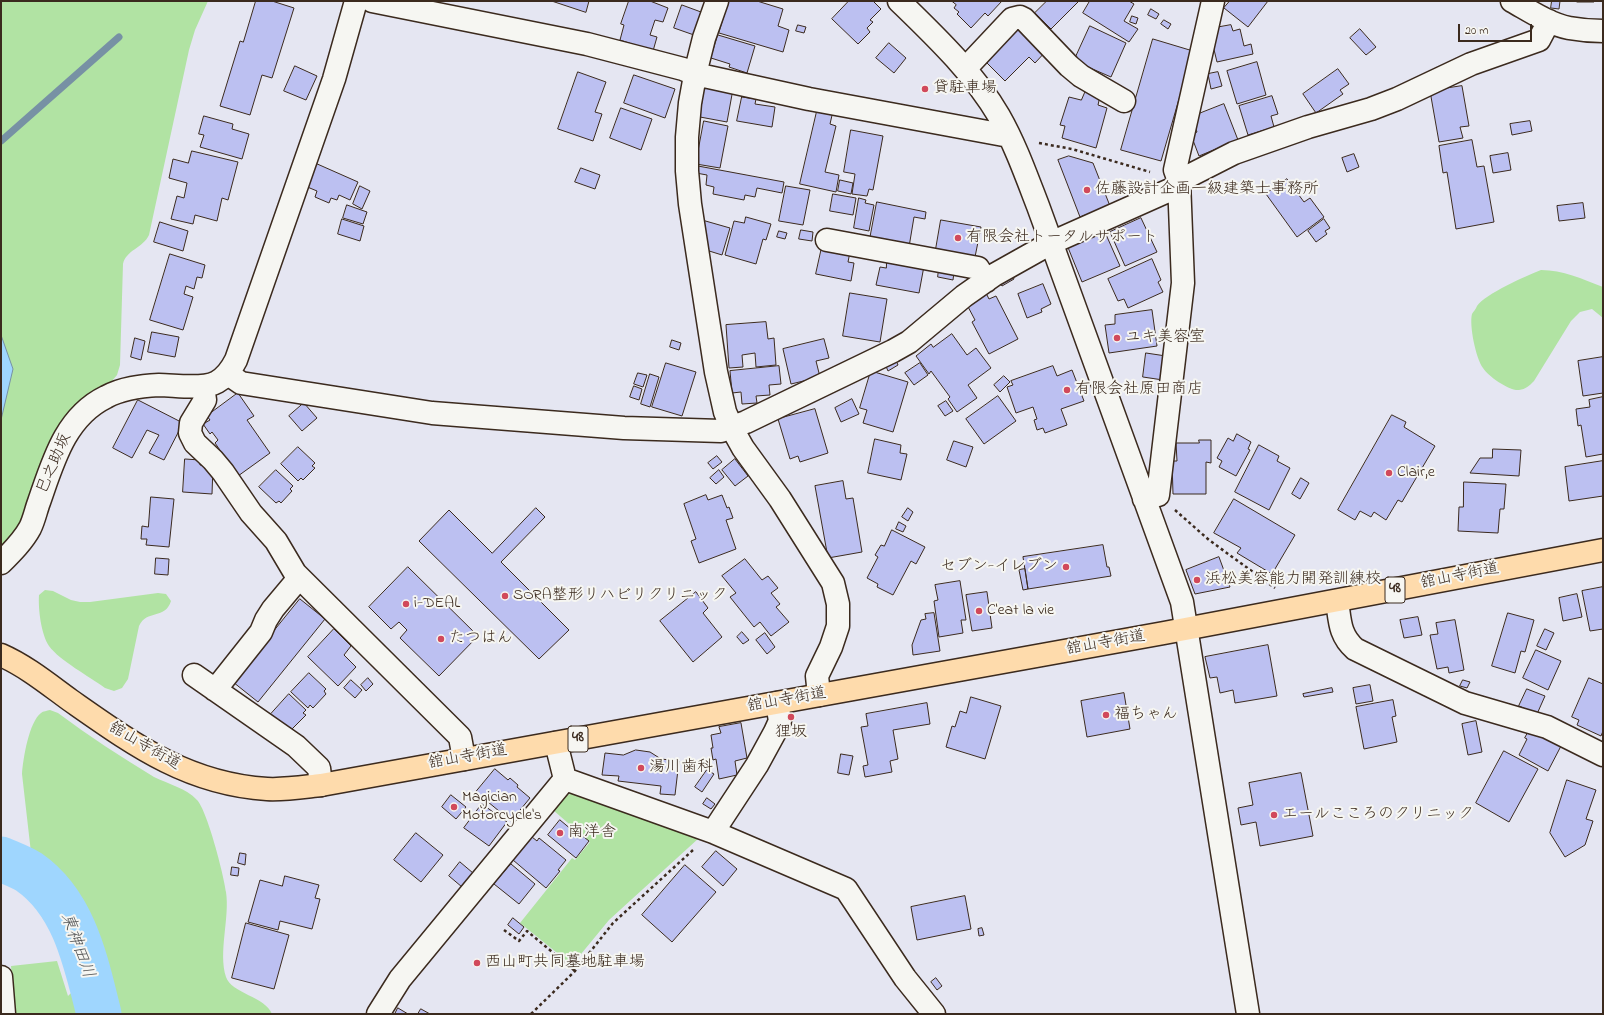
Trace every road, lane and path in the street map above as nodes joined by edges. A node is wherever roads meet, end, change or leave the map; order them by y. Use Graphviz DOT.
graph roads {
  1 [pos="356,1"];
  2 [pos="372,1"];
  3 [pos="717,1"];
  4 [pos="899,1"];
  5 [pos="1213,1"];
  6 [pos="1512,1"];
  7 [pos="1549,21"];
  8 [pos="1603,31"];
  9 [pos="965,69"];
  10 [pos="695,74"];
  11 [pos="1124,101"];
  12 [pos="1009,136"];
  13 [pos="1179,183"];
  14 [pos="827,240"];
  15 [pos="1051,243"];
  16 [pos="986,281"];
  17 [pos="228,374"];
  18 [pos="203,386"];
  19 [pos="731,427"];
  20 [pos="1151,497"];
  21 [pos="1603,550"];
  22 [pos="1,563"];
  23 [pos="300,578"];
  24 [pos="1277,589"];
  25 [pos="1337,601"];
  26 [pos="1186,629"];
  27 [pos="1,655"];
  28 [pos="194,675"];
  29 [pos="215,690"];
  30 [pos="819,695"];
  31 [pos="777,703"];
  32 [pos="556,743"];
  33 [pos="1603,755"];
  34 [pos="464,759"];
  35 [pos="565,779"];
  36 [pos="321,785"];
  37 [pos="713,832"];
  38 [pos="504,930"];
  39 [pos="575,971"];
  40 [pos="1,977"];
  41 [pos="4,1014"];
  42 [pos="378,1014"];
  43 [pos="531,1014"];
  44 [pos="934,1014"];
  45 [pos="1248,1014"];
  1 -- 17 [label="street"];
  2 -- 10 [label="street"];
  3 -- 10 [label="street"];
  4 -- 9 [label="street"];
  5 -- 13 [label="street"];
  6 -- 7 [label="street"];
  7 -- 8 [label="street"];
  7 -- 13 [label="street"];
  9 -- 11 [label="street"];
  9 -- 12 [label="street"];
  10 -- 12 [label="street"];
  10 -- 19 [label="street"];
  12 -- 13 [label="path"];
  12 -- 15 [label="street"];
  13 -- 15 [label="street"];
  13 -- 20 [label="street"];
  14 -- 16 [label="street"];
  15 -- 16 [label="street"];
  15 -- 20 [label="street"];
  16 -- 19 [label="street"];
  17 -- 18 [label="street"];
  17 -- 19 [label="street"];
  18 -- 22 [label="street, 巳之助坂"];
  18 -- 23 [label="street"];
  19 -- 30 [label="street"];
  20 -- 24 [label="path"];
  20 -- 26 [label="street"];
  21 -- 25 [label="main road, 舘山寺街道 / 48"];
  23 -- 29 [label="street"];
  23 -- 34 [label="street"];
  25 -- 26 [label="main road, 舘山寺街道 / 48"];
  25 -- 33 [label="street"];
  26 -- 30 [label="main road, 舘山寺街道 / 48"];
  26 -- 45 [label="street"];
  27 -- 36 [label="main road, 舘山寺街道 / 48"];
  28 -- 29 [label="street"];
  29 -- 36 [label="street"];
  30 -- 31 [label="main road, 舘山寺街道 / 48"];
  31 -- 32 [label="main road, 舘山寺街道 / 48"];
  31 -- 37 [label="street"];
  32 -- 34 [label="main road, 舘山寺街道 / 48"];
  32 -- 35 [label="street"];
  34 -- 36 [label="main road, 舘山寺街道 / 48"];
  35 -- 37 [label="street"];
  35 -- 42 [label="street"];
  37 -- 39 [label="path"];
  37 -- 44 [label="street"];
  38 -- 39 [label="path"];
  39 -- 43 [label="path"];
  40 -- 41 [label="street"];
}
